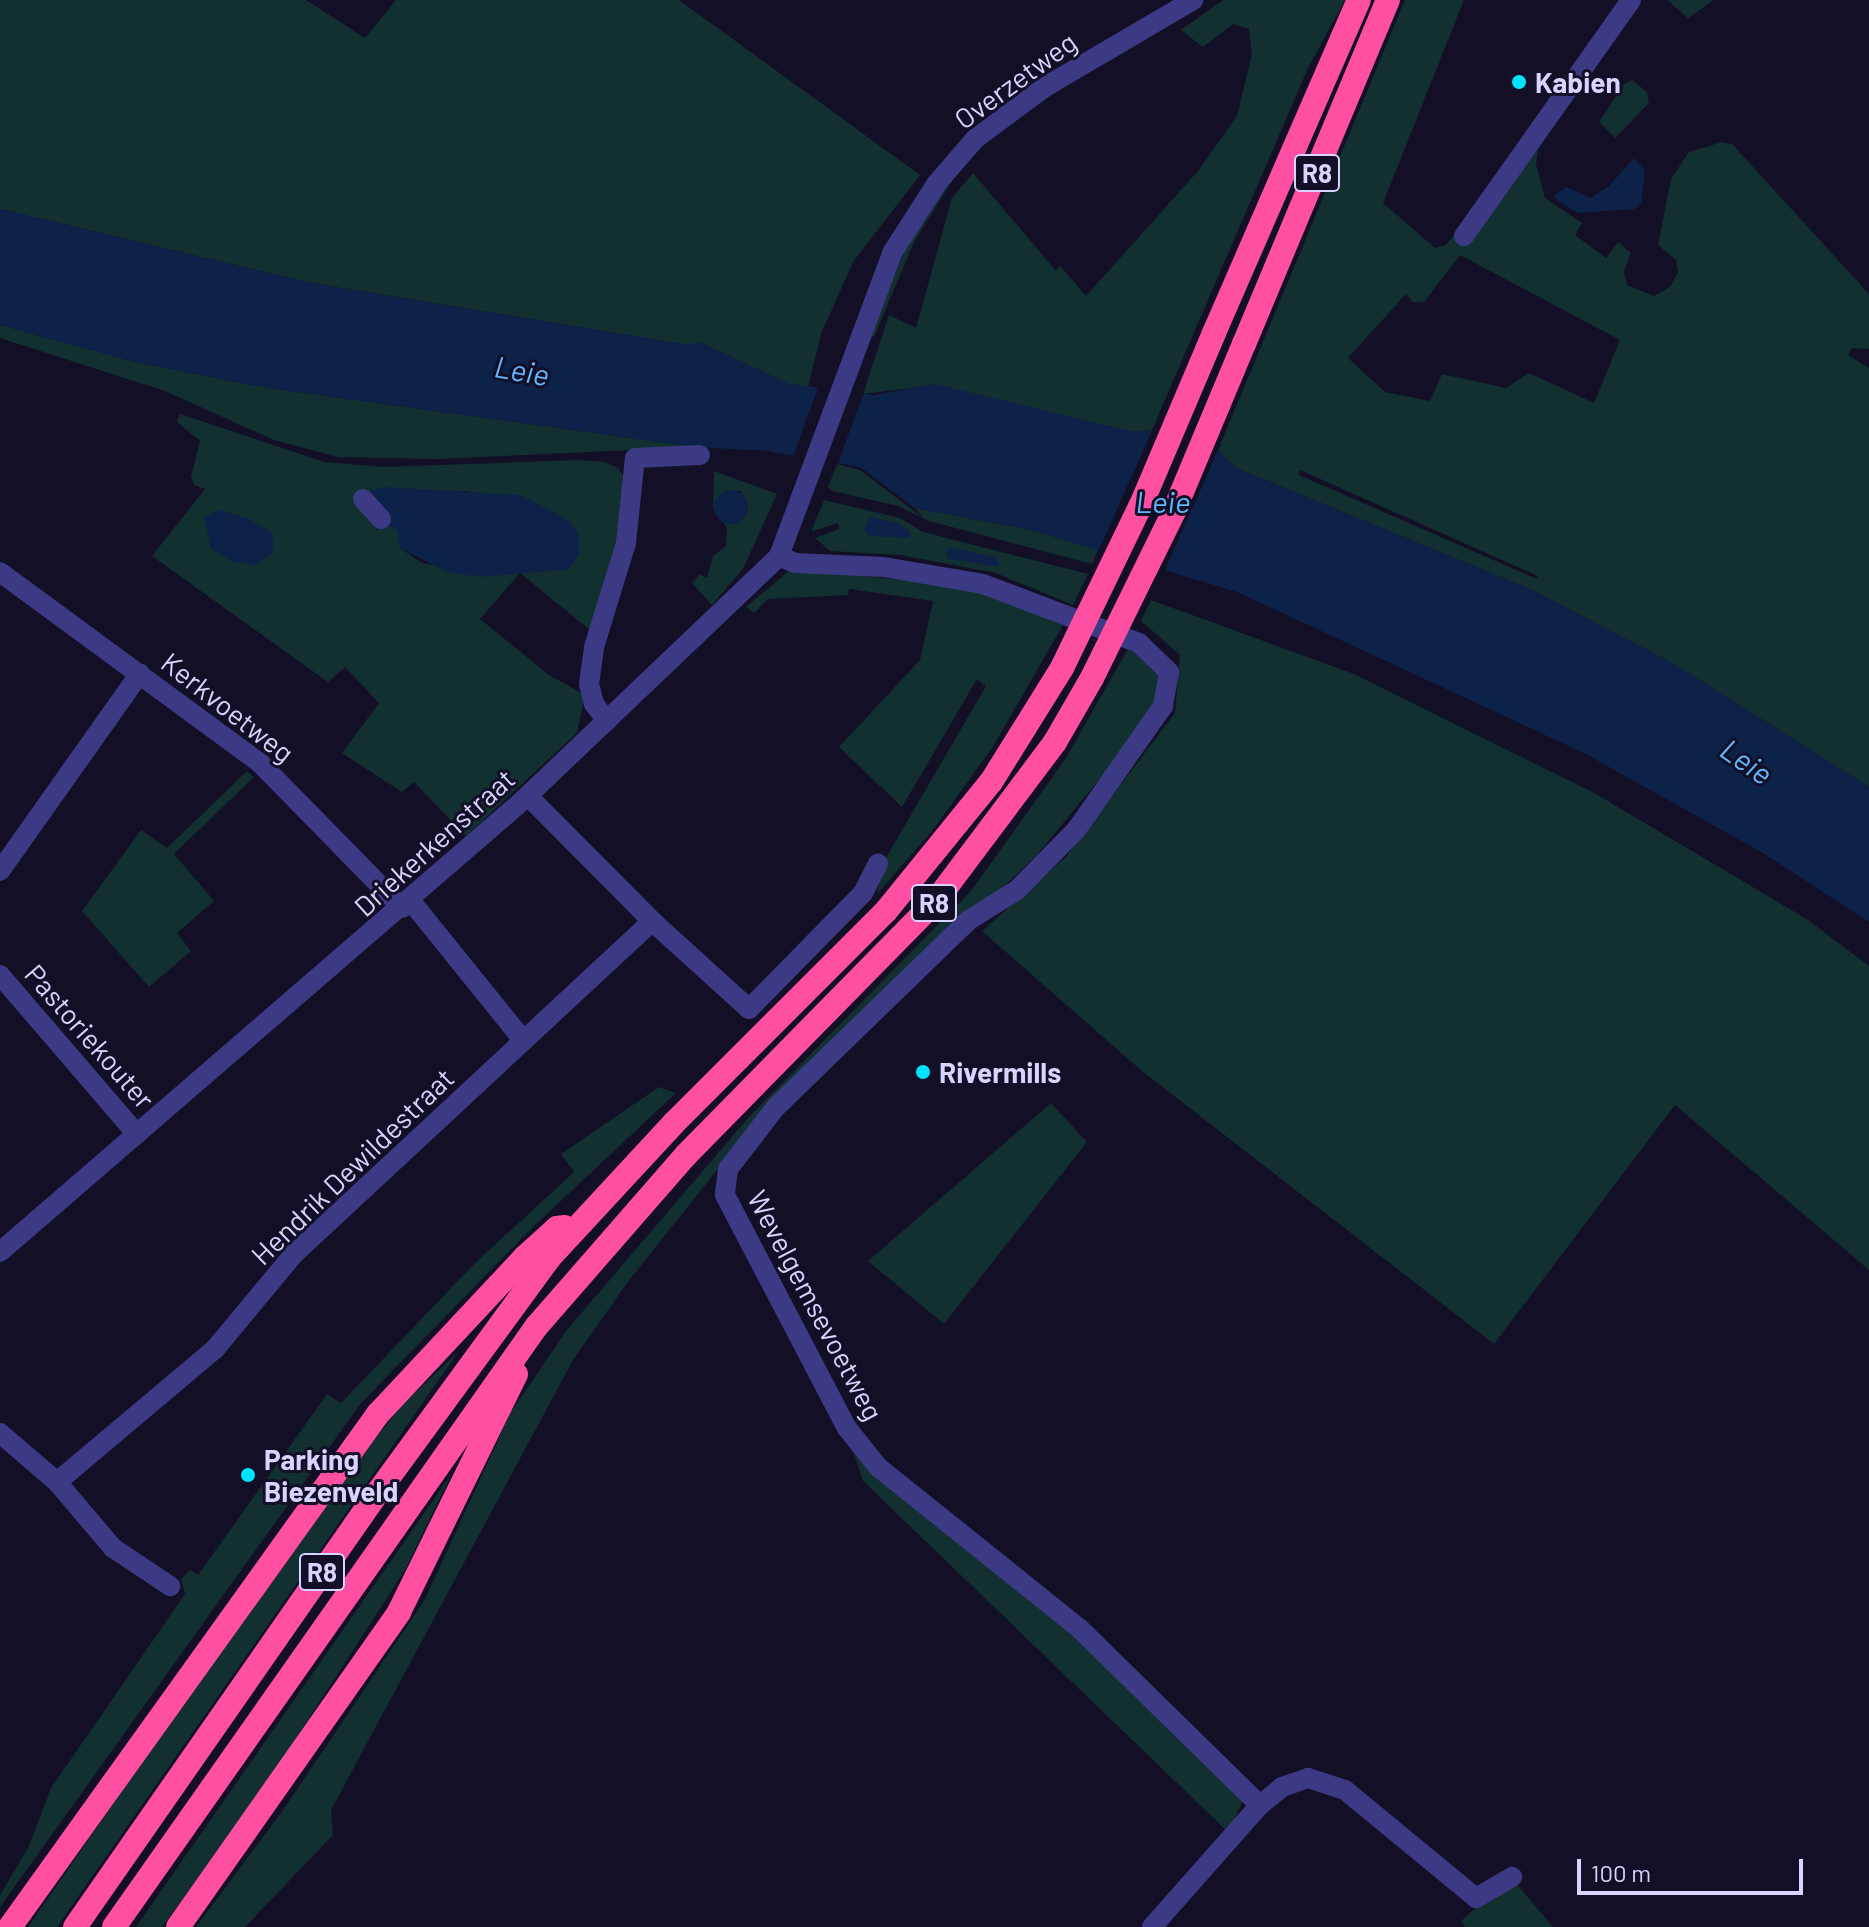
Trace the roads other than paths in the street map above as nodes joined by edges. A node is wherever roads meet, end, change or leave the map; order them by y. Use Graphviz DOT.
graph roads {
  1 [pos="1193,0"];
  2 [pos="1359,0"];
  3 [pos="1388,0"];
  4 [pos="1631,0"];
  5 [pos="1464,236"];
  6 [pos="829,417"];
  7 [pos="700,455"];
  8 [pos="363,499"];
  9 [pos="381,519"];
  10 [pos="779,556"];
  11 [pos="0,572"];
  12 [pos="140,673"];
  13 [pos="607,721"];
  14 [pos="528,796"];
  15 [pos="4,858"];
  16 [pos="878,864"];
  17 [pos="406,904"];
  18 [pos="652,921"];
  19 [pos="0,975"];
  20 [pos="523,1040"];
  21 [pos="137,1134"];
  22 [pos="579,1225"];
  23 [pos="4,1240"];
  24 [pos="536,1327"];
  25 [pos="0,1433"];
  26 [pos="57,1482"];
  27 [pos="170,1586"];
  28 [pos="1260,1805"];
  29 [pos="1512,1877"];
  30 [pos="10,1927"];
  31 [pos="75,1927"];
  32 [pos="114,1927"];
  33 [pos="178,1927"];
  34 [pos="1152,1927"];
  1 -- 6 [label="street, Overzetweg"];
  2 -- 22 [label="highway, R8, bridge"];
  3 -- 24 [label="highway, R8, bridge"];
  4 -- 5 [label="street"];
  6 -- 10 [label="street, Driekerkenstraat"];
  7 -- 13 [label="street"];
  8 -- 9 [label="street"];
  10 -- 13 [label="street, Driekerkenstraat"];
  10 -- 28 [label="street, Wevelgemsevoetweg"];
  11 -- 12 [label="street, Kerkvoetweg"];
  12 -- 15 [label="street"];
  12 -- 17 [label="street, Kerkvoetweg"];
  13 -- 14 [label="street, Driekerkenstraat"];
  14 -- 17 [label="street, Driekerkenstraat"];
  14 -- 18 [label="street"];
  16 -- 18 [label="street"];
  17 -- 20 [label="street, Kerkvoetweg"];
  17 -- 21 [label="street, Driekerkenstraat"];
  18 -- 20 [label="street, Hendrik Dewildestraat"];
  19 -- 21 [label="street, Pastoriekouter"];
  20 -- 26 [label="street, Hendrik Dewildestraat"];
  21 -- 23 [label="street, Driekerkenstraat"];
  22 -- 30 [label="highway"];
  22 -- 31 [label="highway, R8"];
  24 -- 32 [label="highway, R8"];
  24 -- 33 [label="highway"];
  25 -- 26 [label="street"];
  26 -- 27 [label="street"];
  28 -- 29 [label="street"];
  28 -- 34 [label="street"];
}
